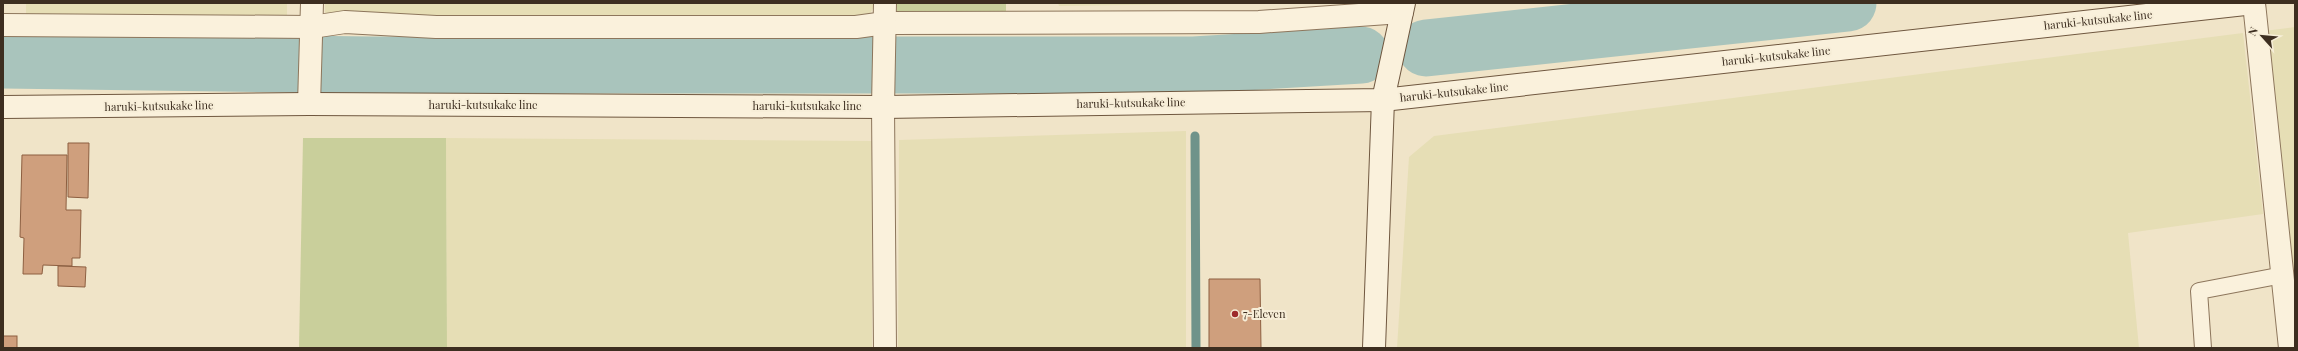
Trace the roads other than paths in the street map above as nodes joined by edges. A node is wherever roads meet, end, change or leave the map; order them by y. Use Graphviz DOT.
graph roads {
  1 [pos="312,3"];
  2 [pos="2254,3"];
  3 [pos="1403,7"];
  4 [pos="885,21"];
  5 [pos="3,25"];
  6 [pos="312,27"];
  7 [pos="1383,100"];
  8 [pos="309,104"];
  9 [pos="3,107"];
  10 [pos="882,107"];
  11 [pos="2283,275"];
  12 [pos="885,348"];
  13 [pos="1374,348"];
  14 [pos="2203,348"];
  15 [pos="2290,348"];
  1 -- 6 [label="street"];
  2 -- 7 [label="street, haruki-kutsukake line"];
  2 -- 11 [label="street"];
  3 -- 4 [label="street"];
  3 -- 7 [label="street"];
  4 -- 6 [label="street"];
  4 -- 10 [label="street"];
  5 -- 6 [label="street"];
  6 -- 8 [label="street"];
  7 -- 10 [label="street, haruki-kutsukake line"];
  7 -- 13 [label="street"];
  8 -- 9 [label="street, haruki-kutsukake line"];
  8 -- 10 [label="street, haruki-kutsukake line"];
  10 -- 12 [label="street"];
  11 -- 14 [label="lane"];
  11 -- 15 [label="street"];
}
